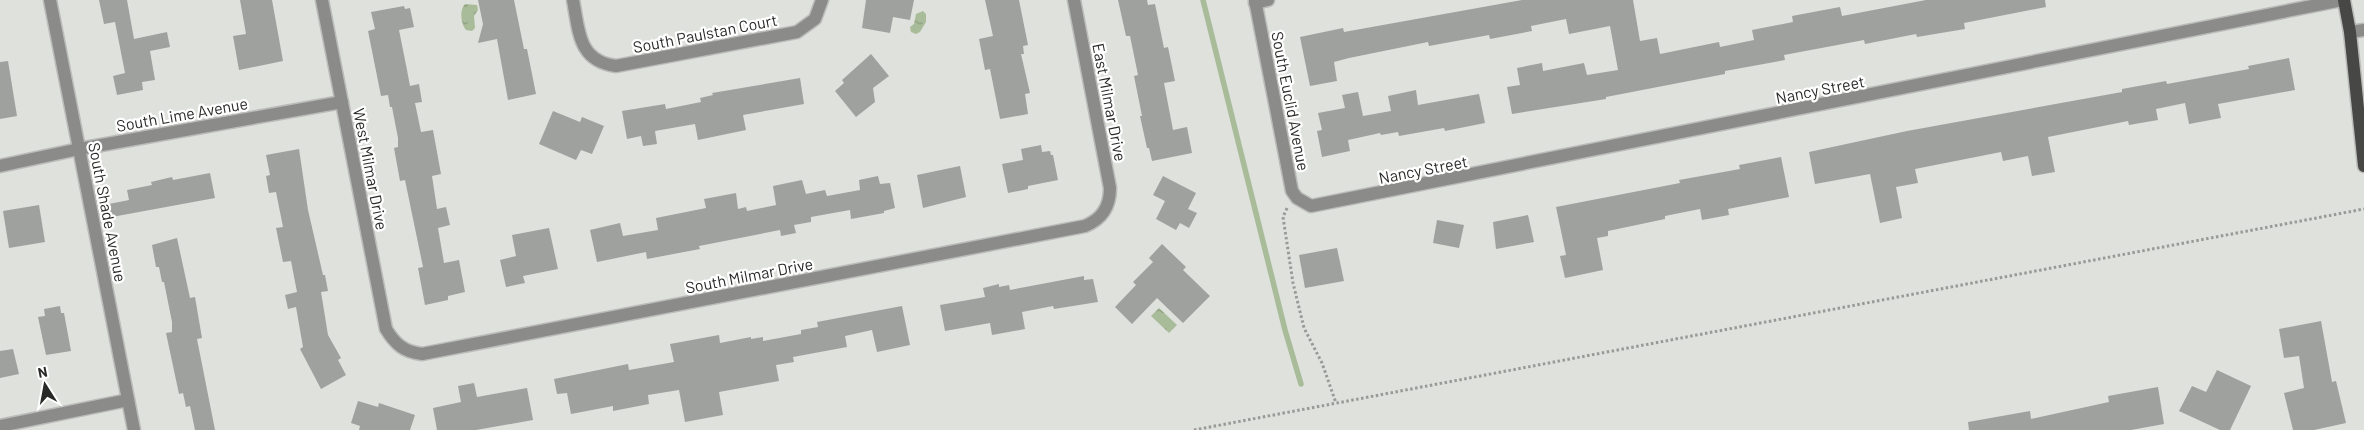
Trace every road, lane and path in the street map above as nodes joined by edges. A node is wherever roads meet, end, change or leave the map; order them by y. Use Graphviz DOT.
graph roads {
  1 [pos="50,0"];
  2 [pos="322,0"];
  3 [pos="572,0"];
  4 [pos="822,0"];
  5 [pos="1074,0"];
  6 [pos="2343,0"];
  7 [pos="1259,1"];
  8 [pos="2364,30"];
  9 [pos="2350,32"];
  10 [pos="2364,79"];
  11 [pos="342,102"];
  12 [pos="79,149"];
  13 [pos="0,166"];
  14 [pos="2364,166"];
  15 [pos="1292,190"];
  16 [pos="1304,203"];
  17 [pos="2364,209"];
  18 [pos="1106,210"];
  19 [pos="394,342"];
  20 [pos="128,400"];
  21 [pos="1336,403"];
  22 [pos="0,426"];
  23 [pos="134,430"];
  24 [pos="1194,430"];
  1 -- 12 [label="street, South Shade Avenue"];
  2 -- 11 [label="street, West Milmar Drive"];
  3 -- 4 [label="street, South Paulstan Court"];
  5 -- 18 [label="street, East Milmar Drive"];
  6 -- 9 [label="main road"];
  6 -- 16 [label="street, Nancy Street"];
  7 -- 15 [label="street, South Euclid Avenue"];
  8 -- 9 [label="street"];
  9 -- 10 [label="main road"];
  9 -- 14 [label="main road"];
  11 -- 12 [label="street, South Lime Avenue"];
  11 -- 19 [label="street, West Milmar Drive"];
  12 -- 13 [label="street, South Lime Avenue"];
  12 -- 20 [label="street, South Shade Avenue"];
  15 -- 16 [label="street, South Euclid Avenue"];
  15 -- 21 [label="path"];
  17 -- 21 [label="path"];
  18 -- 19 [label="street, South Milmar Drive"];
  20 -- 22 [label="street"];
  20 -- 23 [label="street, South Shade Avenue"];
  21 -- 24 [label="path"];
}
